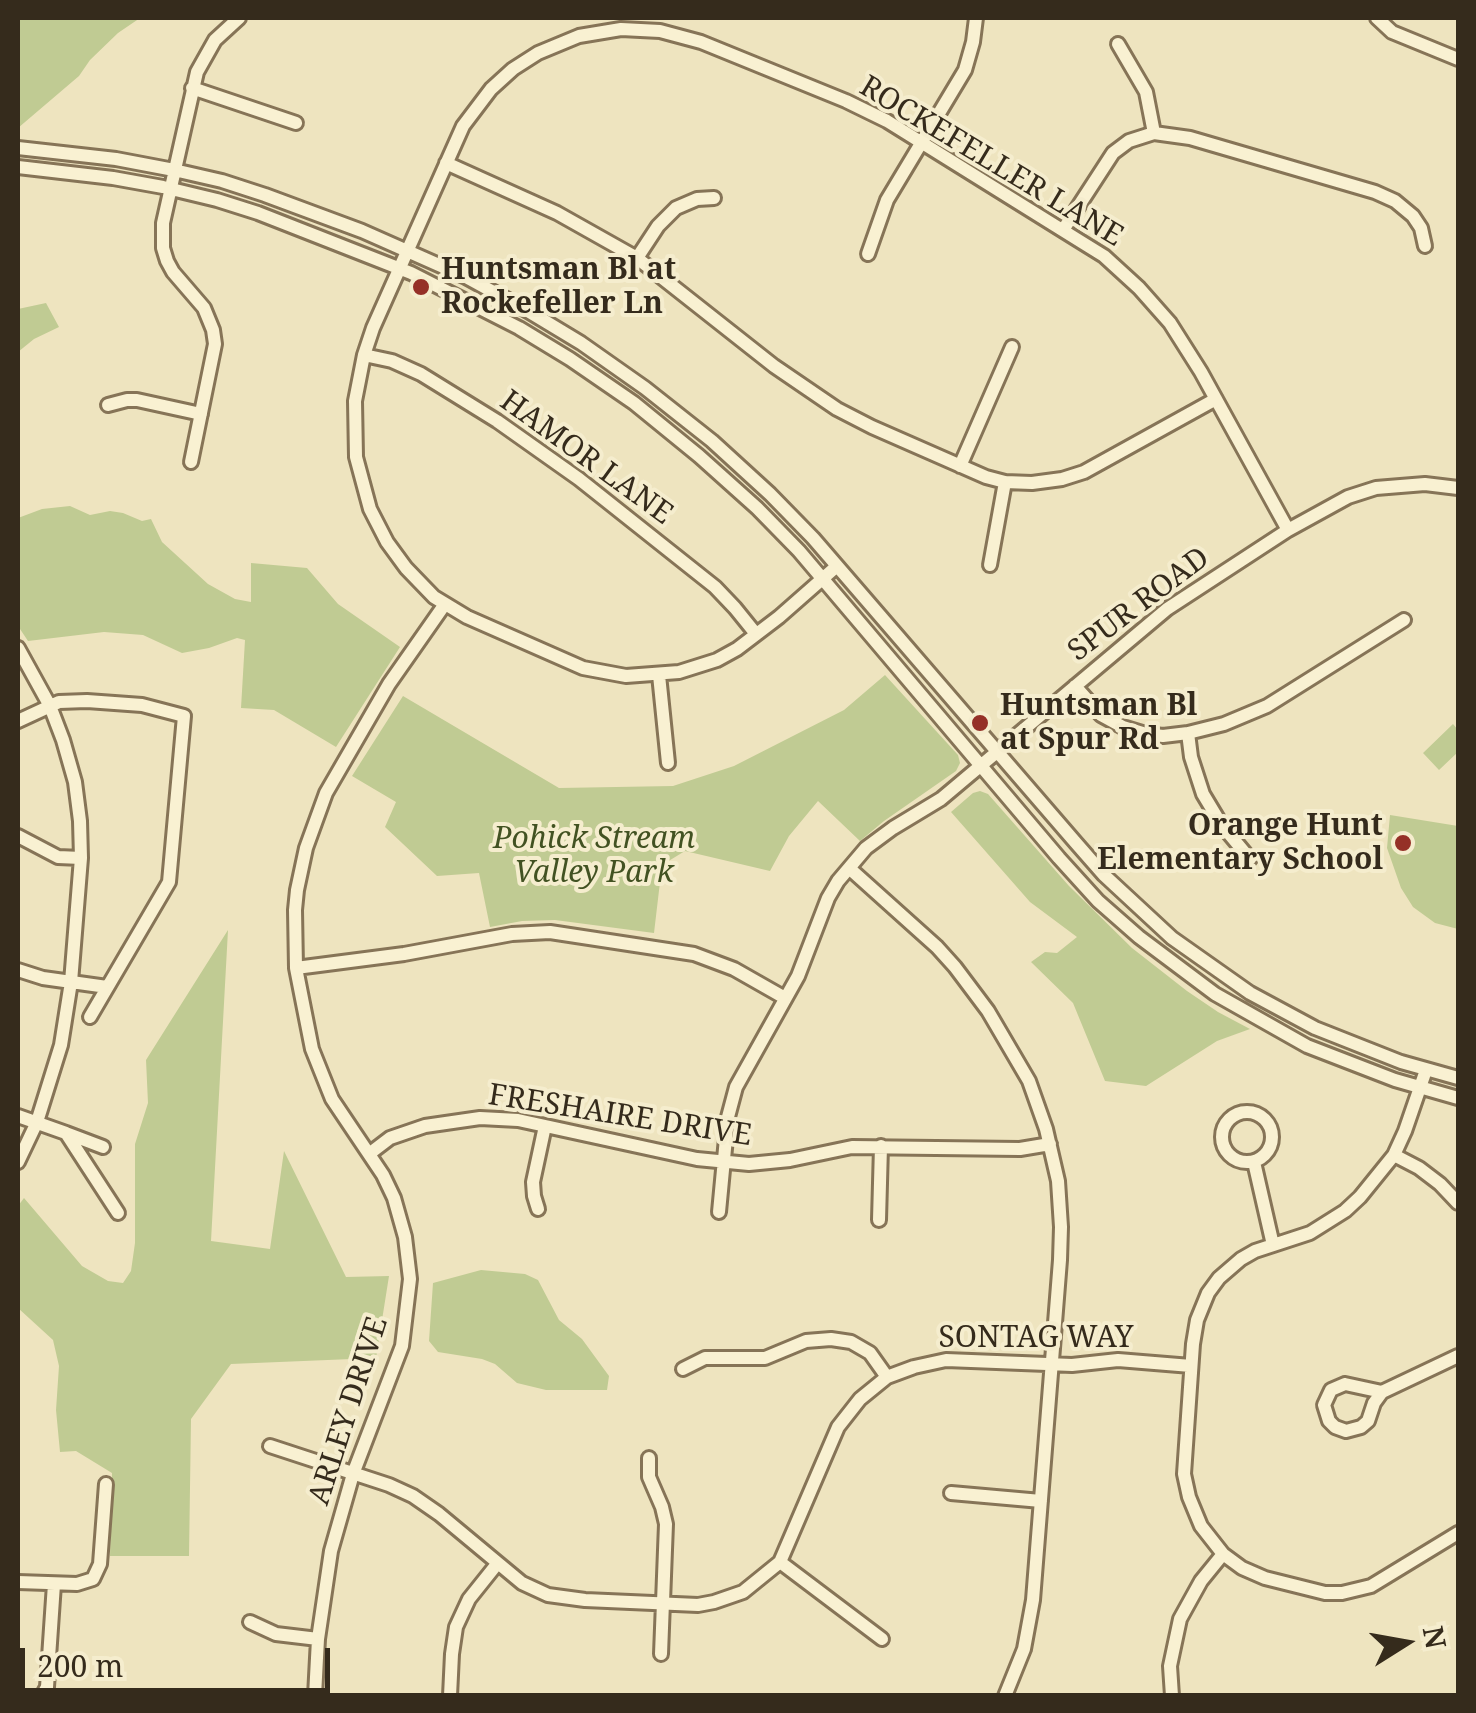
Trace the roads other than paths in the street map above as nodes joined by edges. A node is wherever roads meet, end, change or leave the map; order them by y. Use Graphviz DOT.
graph roads {
  1 [pos="239,18"];
  2 [pos="976,18"];
  3 [pos="1377,18"];
  4 [pos="1118,44"];
  5 [pos="1458,60"];
  6 [pos="192,88"];
  7 [pos="296,123"];
  8 [pos="1154,133"];
  9 [pos="922,142"];
  10 [pos="18,148"];
  11 [pos="446,163"];
  12 [pos="18,167"];
  13 [pos="174,170"];
  14 [pos="170,189"];
  15 [pos="714,198"];
  16 [pos="1063,230"];
  17 [pos="1425,246"];
  18 [pos="407,250"];
  19 [pos="868,254"];
  20 [pos="637,258"];
  21 [pos="399,268"];
  22 [pos="1012,347"];
  23 [pos="364,355"];
  24 [pos="1216,399"];
  25 [pos="108,405"];
  26 [pos="201,414"];
  27 [pos="191,462"];
  28 [pos="960,466"];
  29 [pos="1005,482"];
  30 [pos="1458,488"];
  31 [pos="1288,530"];
  32 [pos="990,565"];
  33 [pos="838,566"];
  34 [pos="824,578"];
  35 [pos="444,604"];
  36 [pos="1404,620"];
  37 [pos="756,634"];
  38 [pos="18,648"];
  39 [pos="659,675"];
  40 [pos="1075,686"];
  41 [pos="50,706"];
  42 [pos="18,721"];
  43 [pos="1188,734"];
  44 [pos="997,752"];
  45 [pos="668,762"];
  46 [pos="981,766"];
  47 [pos="18,836"];
  48 [pos="81,858"];
  49 [pos="1250,859"];
  50 [pos="849,868"];
  51 [pos="296,968"];
  52 [pos="18,970"];
  53 [pos="72,982"];
  54 [pos="107,987"];
  55 [pos="786,998"];
  56 [pos="90,1017"];
  57 [pos="1426,1070"];
  58 [pos="1458,1078"];
  59 [pos="1420,1088"];
  60 [pos="1458,1098"];
  61 [pos="18,1116"];
  62 [pos="36,1122"];
  63 [pos="545,1126"];
  64 [pos="66,1133"];
  65 [pos="1050,1144"];
  66 [pos="882,1146"];
  67 [pos="103,1147"];
  68 [pos="368,1154"];
  69 [pos="1394,1156"];
  70 [pos="18,1162"];
  71 [pos="723,1162"];
  72 [pos="1254,1162"];
  73 [pos="1458,1203"];
  74 [pos="538,1208"];
  75 [pos="719,1212"];
  76 [pos="118,1214"];
  77 [pos="879,1220"];
  78 [pos="1273,1245"];
  79 [pos="1458,1356"];
  80 [pos="1052,1365"];
  81 [pos="1192,1366"];
  82 [pos="683,1368"];
  83 [pos="887,1378"];
  84 [pos="1382,1392"];
  85 [pos="270,1446"];
  86 [pos="649,1458"];
  87 [pos="352,1474"];
  88 [pos="106,1484"];
  89 [pos="951,1493"];
  90 [pos="1041,1501"];
  91 [pos="1458,1534"];
  92 [pos="1223,1554"];
  93 [pos="780,1562"];
  94 [pos="498,1564"];
  95 [pos="18,1582"];
  96 [pos="54,1584"];
  97 [pos="663,1603"];
  98 [pos="250,1622"];
  99 [pos="318,1639"];
  100 [pos="882,1639"];
  101 [pos="661,1654"];
  102 [pos="42,1696"];
  103 [pos="315,1696"];
  104 [pos="450,1696"];
  105 [pos="1005,1696"];
  106 [pos="1172,1696"];
  1 -- 6 [label="street"];
  2 -- 9 [label="street"];
  3 -- 5 [label="street"];
  4 -- 8 [label="street"];
  6 -- 7 [label="street"];
  6 -- 13 [label="street"];
  8 -- 16 [label="street"];
  8 -- 17 [label="street"];
  9 -- 11 [label="street, ROCKEFELLER LANE"];
  9 -- 16 [label="street, ROCKEFELLER LANE"];
  9 -- 19 [label="street"];
  10 -- 13 [label="street"];
  11 -- 18 [label="street, ROCKEFELLER LANE"];
  11 -- 20 [label="street"];
  12 -- 14 [label="street"];
  13 -- 14 [label="street"];
  13 -- 18 [label="street"];
  14 -- 21 [label="street"];
  14 -- 26 [label="street"];
  15 -- 20 [label="street"];
  16 -- 24 [label="street, ROCKEFELLER LANE"];
  18 -- 21 [label="street, ROCKEFELLER LANE"];
  18 -- 33 [label="street"];
  20 -- 28 [label="street"];
  21 -- 23 [label="street, ROCKEFELLER LANE"];
  21 -- 34 [label="street"];
  22 -- 28 [label="street"];
  23 -- 35 [label="street, ROCKEFELLER LANE"];
  23 -- 37 [label="street, HAMOR LANE"];
  24 -- 29 [label="street"];
  24 -- 31 [label="street, ROCKEFELLER LANE"];
  25 -- 26 [label="street"];
  26 -- 27 [label="street"];
  28 -- 29 [label="street"];
  29 -- 32 [label="street"];
  30 -- 31 [label="street, SPUR ROAD"];
  31 -- 40 [label="street, SPUR ROAD"];
  33 -- 34 [label="street, ROCKEFELLER LANE"];
  33 -- 44 [label="street"];
  34 -- 37 [label="street, ROCKEFELLER LANE"];
  34 -- 46 [label="street"];
  35 -- 39 [label="street, ROCKEFELLER LANE"];
  35 -- 51 [label="street, ARLEY DRIVE"];
  36 -- 43 [label="street"];
  37 -- 39 [label="street, ROCKEFELLER LANE"];
  38 -- 41 [label="street"];
  39 -- 45 [label="street"];
  40 -- 43 [label="street"];
  40 -- 44 [label="street, SPUR ROAD"];
  41 -- 42 [label="street"];
  41 -- 48 [label="street"];
  41 -- 54 [label="street"];
  43 -- 49 [label="street"];
  44 -- 46 [label="street, SPUR ROAD"];
  44 -- 57 [label="street"];
  46 -- 50 [label="street, SPUR ROAD"];
  46 -- 59 [label="street"];
  47 -- 48 [label="street"];
  48 -- 53 [label="street"];
  50 -- 55 [label="street, SPUR ROAD"];
  50 -- 65 [label="street"];
  51 -- 55 [label="street"];
  51 -- 68 [label="street, ARLEY DRIVE"];
  52 -- 53 [label="street"];
  53 -- 54 [label="street"];
  53 -- 62 [label="street"];
  54 -- 56 [label="street"];
  55 -- 71 [label="street, SPUR ROAD"];
  57 -- 58 [label="street"];
  57 -- 59 [label="street"];
  59 -- 60 [label="street"];
  59 -- 69 [label="street"];
  61 -- 62 [label="street"];
  62 -- 64 [label="street"];
  62 -- 70 [label="street"];
  63 -- 68 [label="street, FRESHAIRE DRIVE"];
  63 -- 71 [label="street, FRESHAIRE DRIVE"];
  63 -- 74 [label="street"];
  64 -- 67 [label="street"];
  64 -- 76 [label="street"];
  65 -- 66 [label="street, FRESHAIRE DRIVE"];
  65 -- 80 [label="street"];
  66 -- 71 [label="street, FRESHAIRE DRIVE"];
  66 -- 77 [label="street"];
  68 -- 87 [label="street, ARLEY DRIVE"];
  69 -- 73 [label="street"];
  69 -- 78 [label="street"];
  71 -- 75 [label="street, SPUR ROAD"];
  72 -- 72 [label="street"];
  72 -- 78 [label="street"];
  78 -- 81 [label="street"];
  79 -- 84 [label="street"];
  80 -- 81 [label="street, SONTAG WAY"];
  80 -- 83 [label="street, SONTAG WAY"];
  80 -- 90 [label="street"];
  81 -- 92 [label="street"];
  82 -- 83 [label="street"];
  83 -- 93 [label="street, SONTAG WAY"];
  84 -- 84 [label="street"];
  85 -- 87 [label="street, SONTAG WAY"];
  86 -- 97 [label="street"];
  87 -- 94 [label="street, SONTAG WAY"];
  87 -- 99 [label="street, ARLEY DRIVE"];
  88 -- 96 [label="street"];
  89 -- 90 [label="street"];
  90 -- 105 [label="street"];
  91 -- 92 [label="street"];
  92 -- 106 [label="street"];
  93 -- 97 [label="street, SONTAG WAY"];
  93 -- 100 [label="street"];
  94 -- 97 [label="street, SONTAG WAY"];
  94 -- 104 [label="street"];
  95 -- 96 [label="street"];
  96 -- 102 [label="street"];
  97 -- 101 [label="street"];
  98 -- 99 [label="street"];
  99 -- 103 [label="street, ARLEY DRIVE"];
}
